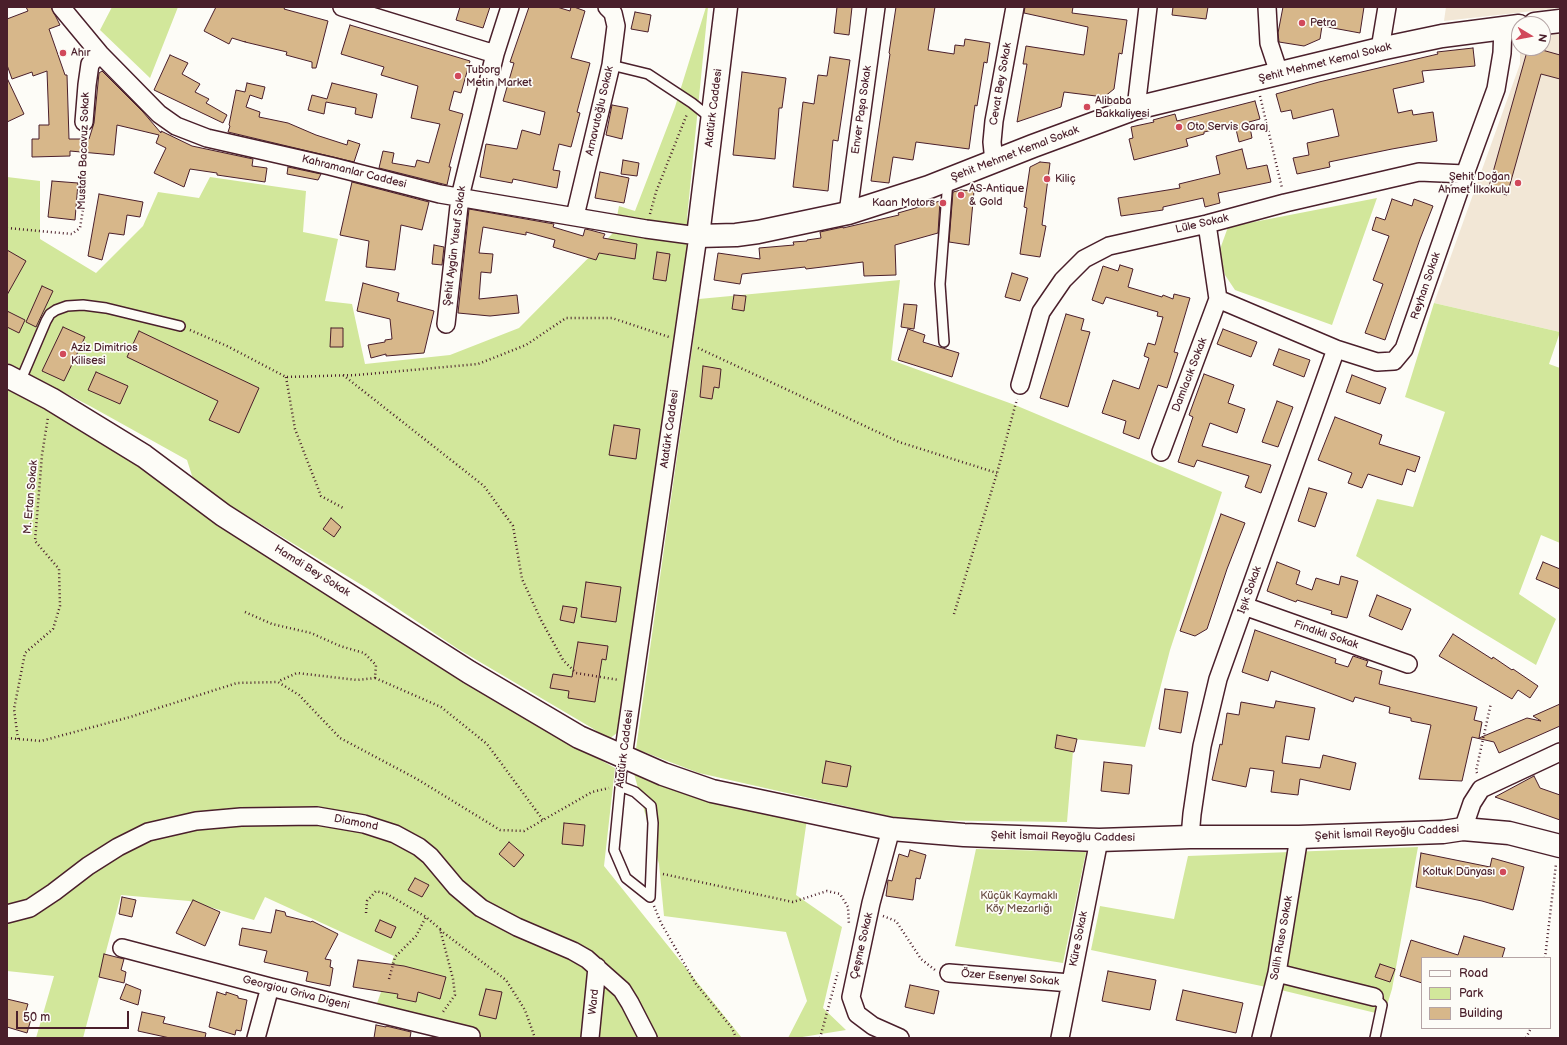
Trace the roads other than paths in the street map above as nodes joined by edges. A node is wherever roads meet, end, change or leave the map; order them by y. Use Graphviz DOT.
graph roads {
  1 [pos="61,7"];
  2 [pos="342,7"];
  3 [pos="510,7"];
  4 [pos="607,7"];
  5 [pos="726,7"];
  6 [pos="876,7"];
  7 [pos="1015,7"];
  8 [pos="1148,7"];
  9 [pos="1267,7"];
  10 [pos="1387,7"];
  11 [pos="369,11"];
  12 [pos="1511,26"];
  13 [pos="1380,49"];
  14 [pos="100,54"];
  15 [pos="495,54"];
  16 [pos="611,65"];
  17 [pos="1279,73"];
  18 [pos="1136,108"];
  19 [pos="712,119"];
  20 [pos="84,122"];
  21 [pos="994,162"];
  22 [pos="1464,174"];
  23 [pos="948,180"];
  24 [pos="460,197"];
  25 [pos="848,213"];
  26 [pos="575,216"];
  27 [pos="1207,224"];
  28 [pos="698,236"];
  29 [pos="1218,299"];
  30 [pos="446,324"];
  31 [pos="180,326"];
  32 [pos="944,342"];
  33 [pos="1336,349"];
  34 [pos="13,379"];
  35 [pos="1020,385"];
  36 [pos="1161,452"];
  37 [pos="1244,606"];
  38 [pos="1408,664"];
  39 [pos="1560,752"];
  40 [pos="623,757"];
  41 [pos="620,786"];
  42 [pos="891,829"];
  43 [pos="1463,830"];
  44 [pos="1190,837"];
  45 [pos="1299,837"];
  46 [pos="1099,840"];
  47 [pos="1559,846"];
  48 [pos="7,914"];
  49 [pos="122,948"];
  50 [pos="597,967"];
  51 [pos="949,973"];
  52 [pos="1277,973"];
  53 [pos="1070,983"];
  54 [pos="270,988"];
  55 [pos="1374,997"];
  56 [pos="471,1036"];
  57 [pos="256,1038"];
  58 [pos="590,1038"];
  59 [pos="648,1038"];
  60 [pos="900,1038"];
  61 [pos="1060,1038"];
  62 [pos="1261,1038"];
  63 [pos="1375,1038"];
  1 -- 14 [label="street, Kahramanlar Caddesi"];
  2 -- 11 [label="street"];
  3 -- 15 [label="street, Şehit Aygün Yusuf Sokak"];
  4 -- 16 [label="street, Arnavutoğlu Sokak"];
  5 -- 19 [label="street, Atatürk Caddesi"];
  6 -- 25 [label="street, Enver Paşa Sokak"];
  7 -- 21 [label="street, Cevat Bey Sokak"];
  8 -- 18 [label="street"];
  9 -- 17 [label="street"];
  10 -- 13 [label="street"];
  11 -- 15 [label="street"];
  12 -- 13 [label="street, Şehit Mehmet Kemal Sokak"];
  12 -- 22 [label="street, Reyhan Sokak"];
  13 -- 17 [label="street, Şehit Mehmet Kemal Sokak"];
  14 -- 20 [label="street, Mustafa Bacavuz Sokak"];
  14 -- 24 [label="street, Kahramanlar Caddesi"];
  15 -- 24 [label="street, Şehit Aygün Yusuf Sokak"];
  16 -- 19 [label="lane"];
  16 -- 26 [label="street, Arnavutoğlu Sokak"];
  17 -- 18 [label="street, Şehit Mehmet Kemal Sokak"];
  18 -- 21 [label="street, Şehit Mehmet Kemal Sokak"];
  19 -- 28 [label="street, Atatürk Caddesi"];
  21 -- 23 [label="street, Şehit Mehmet Kemal Sokak"];
  22 -- 27 [label="street, Lüle Sokak"];
  22 -- 33 [label="street, Reyhan Sokak"];
  23 -- 25 [label="street, Şehit Mehmet Kemal Sokak"];
  23 -- 32 [label="lane"];
  24 -- 26 [label="street, Kahramanlar Caddesi"];
  24 -- 30 [label="street, Şehit Aygün Yusuf Sokak"];
  25 -- 28 [label="street, Şehit Mehmet Kemal Sokak"];
  26 -- 28 [label="street, Kahramanlar Caddesi"];
  27 -- 29 [label="street"];
  27 -- 35 [label="street, Lüle Sokak"];
  28 -- 40 [label="street, Atatürk Caddesi"];
  29 -- 33 [label="street, Reyhan Sokak"];
  29 -- 36 [label="street, Damlacık Sokak"];
  31 -- 34 [label="lane"];
  33 -- 37 [label="street, Işık Sokak"];
  34 -- 40 [label="street, Hamdi Bey Sokak"];
  37 -- 38 [label="street, Findıklı Sokak"];
  37 -- 44 [label="street, Işık Sokak"];
  39 -- 43 [label="street"];
  40 -- 41 [label="lane, Atatürk Caddesi"];
  40 -- 42 [label="street, Şehit İsmail Reyoğlu Caddesi"];
  41 -- 41 [label="lane, Atatürk Caddesi"];
  42 -- 46 [label="street, Şehit İsmail Reyoğlu Caddesi"];
  42 -- 60 [label="street, Çeşme Sokak"];
  43 -- 45 [label="street, Şehit İsmail Reyoğlu Caddesi"];
  43 -- 47 [label="street, Şehit İsmail Reyoğlu Caddesi"];
  44 -- 45 [label="street, Şehit İsmail Reyoğlu Caddesi"];
  44 -- 46 [label="street, Şehit İsmail Reyoğlu Caddesi"];
  45 -- 52 [label="street, Salih Ruso Sokak"];
  46 -- 53 [label="street, Küre Sokak"];
  48 -- 50 [label="street, Diamond"];
  49 -- 54 [label="street, Georgiou Griva Digeni"];
  50 -- 58 [label="street, Ward"];
  50 -- 59 [label="street, Diamond"];
  51 -- 53 [label="street, Özer Esenyel Sokak"];
  52 -- 55 [label="street"];
  52 -- 62 [label="street, Salih Ruso Sokak"];
  53 -- 61 [label="street, Küre Sokak"];
  54 -- 56 [label="street, Georgiou Griva Digeni"];
  54 -- 57 [label="street"];
  55 -- 63 [label="lane"];
}
